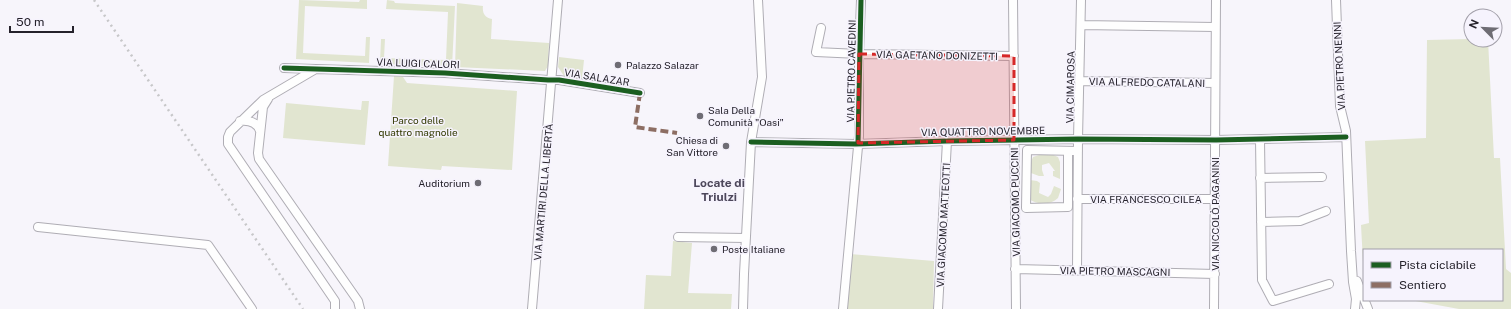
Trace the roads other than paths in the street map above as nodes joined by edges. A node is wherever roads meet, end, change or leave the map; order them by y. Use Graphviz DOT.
graph roads {
  1 [pos="558,0"];
  2 [pos="758,0"];
  3 [pos="861,0"];
  4 [pos="1013,0"];
  5 [pos="1081,0"];
  6 [pos="1216,0"];
  7 [pos="1336,0"];
  8 [pos="1081,25"];
  9 [pos="1215,27"];
  10 [pos="821,28"];
  11 [pos="859,54"];
  12 [pos="1014,56"];
  13 [pos="284,68"];
  14 [pos="314,70"];
  15 [pos="552,80"];
  16 [pos="1079,81"];
  17 [pos="1215,83"];
  18 [pos="640,93"];
  19 [pos="270,96"];
  20 [pos="240,121"];
  21 [pos="260,131"];
  22 [pos="1346,137"];
  23 [pos="1078,139"];
  24 [pos="1014,140"];
  25 [pos="1216,140"];
  26 [pos="1260,140"];
  27 [pos="947,141"];
  28 [pos="751,142"];
  29 [pos="858,143"];
  30 [pos="1068,151"];
  31 [pos="1078,151"];
  32 [pos="1322,176"];
  33 [pos="1260,178"];
  34 [pos="1214,198"];
  35 [pos="1077,203"];
  36 [pos="1068,207"];
  37 [pos="1326,211"];
  38 [pos="1261,222"];
  39 [pos="38,228"];
  40 [pos="678,237"];
  41 [pos="746,238"];
  42 [pos="1351,251"];
  43 [pos="1016,269"];
  44 [pos="1077,270"];
  45 [pos="1215,274"];
  46 [pos="1329,284"];
  47 [pos="1363,296"];
  48 [pos="533,306"];
  49 [pos="252,309"];
  50 [pos="335,309"];
  51 [pos="360,309"];
  52 [pos="743,309"];
  53 [pos="843,309"];
  54 [pos="938,309"];
  55 [pos="1016,309"];
  56 [pos="1214,309"];
  57 [pos="1355,309"];
  1 -- 15 [label="street, VIA MARTIRI DELLA LIBERTÀ"];
  2 -- 28 [label="street"];
  3 -- 11 [label="street, VIA PIETRO CAVEDINI"];
  4 -- 12 [label="street, VIA GIACOMO PUCCINI"];
  5 -- 8 [label="street, VIA CIMAROSA"];
  6 -- 9 [label="street, VIA NICCOLÒ PAGANINI"];
  7 -- 22 [label="street, VIA PIETRO NENNI"];
  8 -- 9 [label="street"];
  8 -- 16 [label="street, VIA CIMAROSA"];
  9 -- 17 [label="street, VIA NICCOLÒ PAGANINI"];
  10 -- 11 [label="street, VIA GAETANO DONIZETTI"];
  11 -- 12 [label="street, VIA GAETANO DONIZETTI"];
  11 -- 29 [label="street, VIA PIETRO CAVEDINI"];
  12 -- 24 [label="street, VIA GIACOMO PUCCINI"];
  13 -- 14 [label="street, VIA LUIGI CALORI"];
  14 -- 15 [label="street, VIA LUIGI CALORI"];
  14 -- 19 [label="street"];
  15 -- 18 [label="street, VIA SALAZAR"];
  15 -- 48 [label="street, VIA MARTIRI DELLA LIBERTÀ"];
  16 -- 17 [label="street, VIA ALFREDO CATALANI"];
  16 -- 23 [label="street, VIA CIMAROSA"];
  17 -- 25 [label="street, VIA NICCOLÒ PAGANINI"];
  19 -- 20 [label="street"];
  19 -- 21 [label="street"];
  20 -- 21 [label="street"];
  20 -- 50 [label="street"];
  21 -- 51 [label="street"];
  22 -- 26 [label="street, VIA QUATTRO NOVEMBRE"];
  22 -- 42 [label="street, VIA PIETRO NENNI"];
  23 -- 24 [label="street, VIA QUATTRO NOVEMBRE"];
  23 -- 25 [label="street, VIA QUATTRO NOVEMBRE"];
  23 -- 31 [label="street, VIA CIMAROSA"];
  24 -- 27 [label="street, VIA QUATTRO NOVEMBRE"];
  24 -- 43 [label="street, VIA GIACOMO PUCCINI"];
  25 -- 26 [label="street, VIA QUATTRO NOVEMBRE"];
  25 -- 34 [label="street, VIA NICCOLÒ PAGANINI"];
  26 -- 33 [label="street"];
  27 -- 29 [label="street, VIA QUATTRO NOVEMBRE"];
  27 -- 54 [label="street, VIA GIACOMO MATTEOTTI"];
  28 -- 29 [label="street, VIA QUATTRO NOVEMBRE"];
  28 -- 41 [label="street"];
  29 -- 53 [label="street, VIA PIETRO CAVEDINI"];
  30 -- 31 [label="street"];
  30 -- 36 [label="street"];
  30 -- 36 [label="street, VIA FRANCESCO CILEA"];
  31 -- 35 [label="street, VIA CIMAROSA"];
  32 -- 33 [label="street"];
  33 -- 38 [label="street"];
  34 -- 35 [label="street, VIA FRANCESCO CILEA"];
  34 -- 45 [label="street, VIA NICCOLÒ PAGANINI"];
  35 -- 36 [label="street, VIA FRANCESCO CILEA"];
  35 -- 44 [label="street, VIA CIMAROSA"];
  37 -- 38 [label="street"];
  38 -- 46 [label="street"];
  39 -- 49 [label="street"];
  40 -- 41 [label="street"];
  41 -- 52 [label="street"];
  42 -- 47 [label="street, VIA PIETRO NENNI"];
  42 -- 57 [label="street, VIA PIETRO NENNI"];
  43 -- 44 [label="street, VIA PIETRO MASCAGNI"];
  43 -- 55 [label="street, VIA GIACOMO PUCCINI"];
  44 -- 45 [label="street, VIA PIETRO MASCAGNI"];
  45 -- 56 [label="street, VIA NICCOLÒ PAGANINI"];
}
